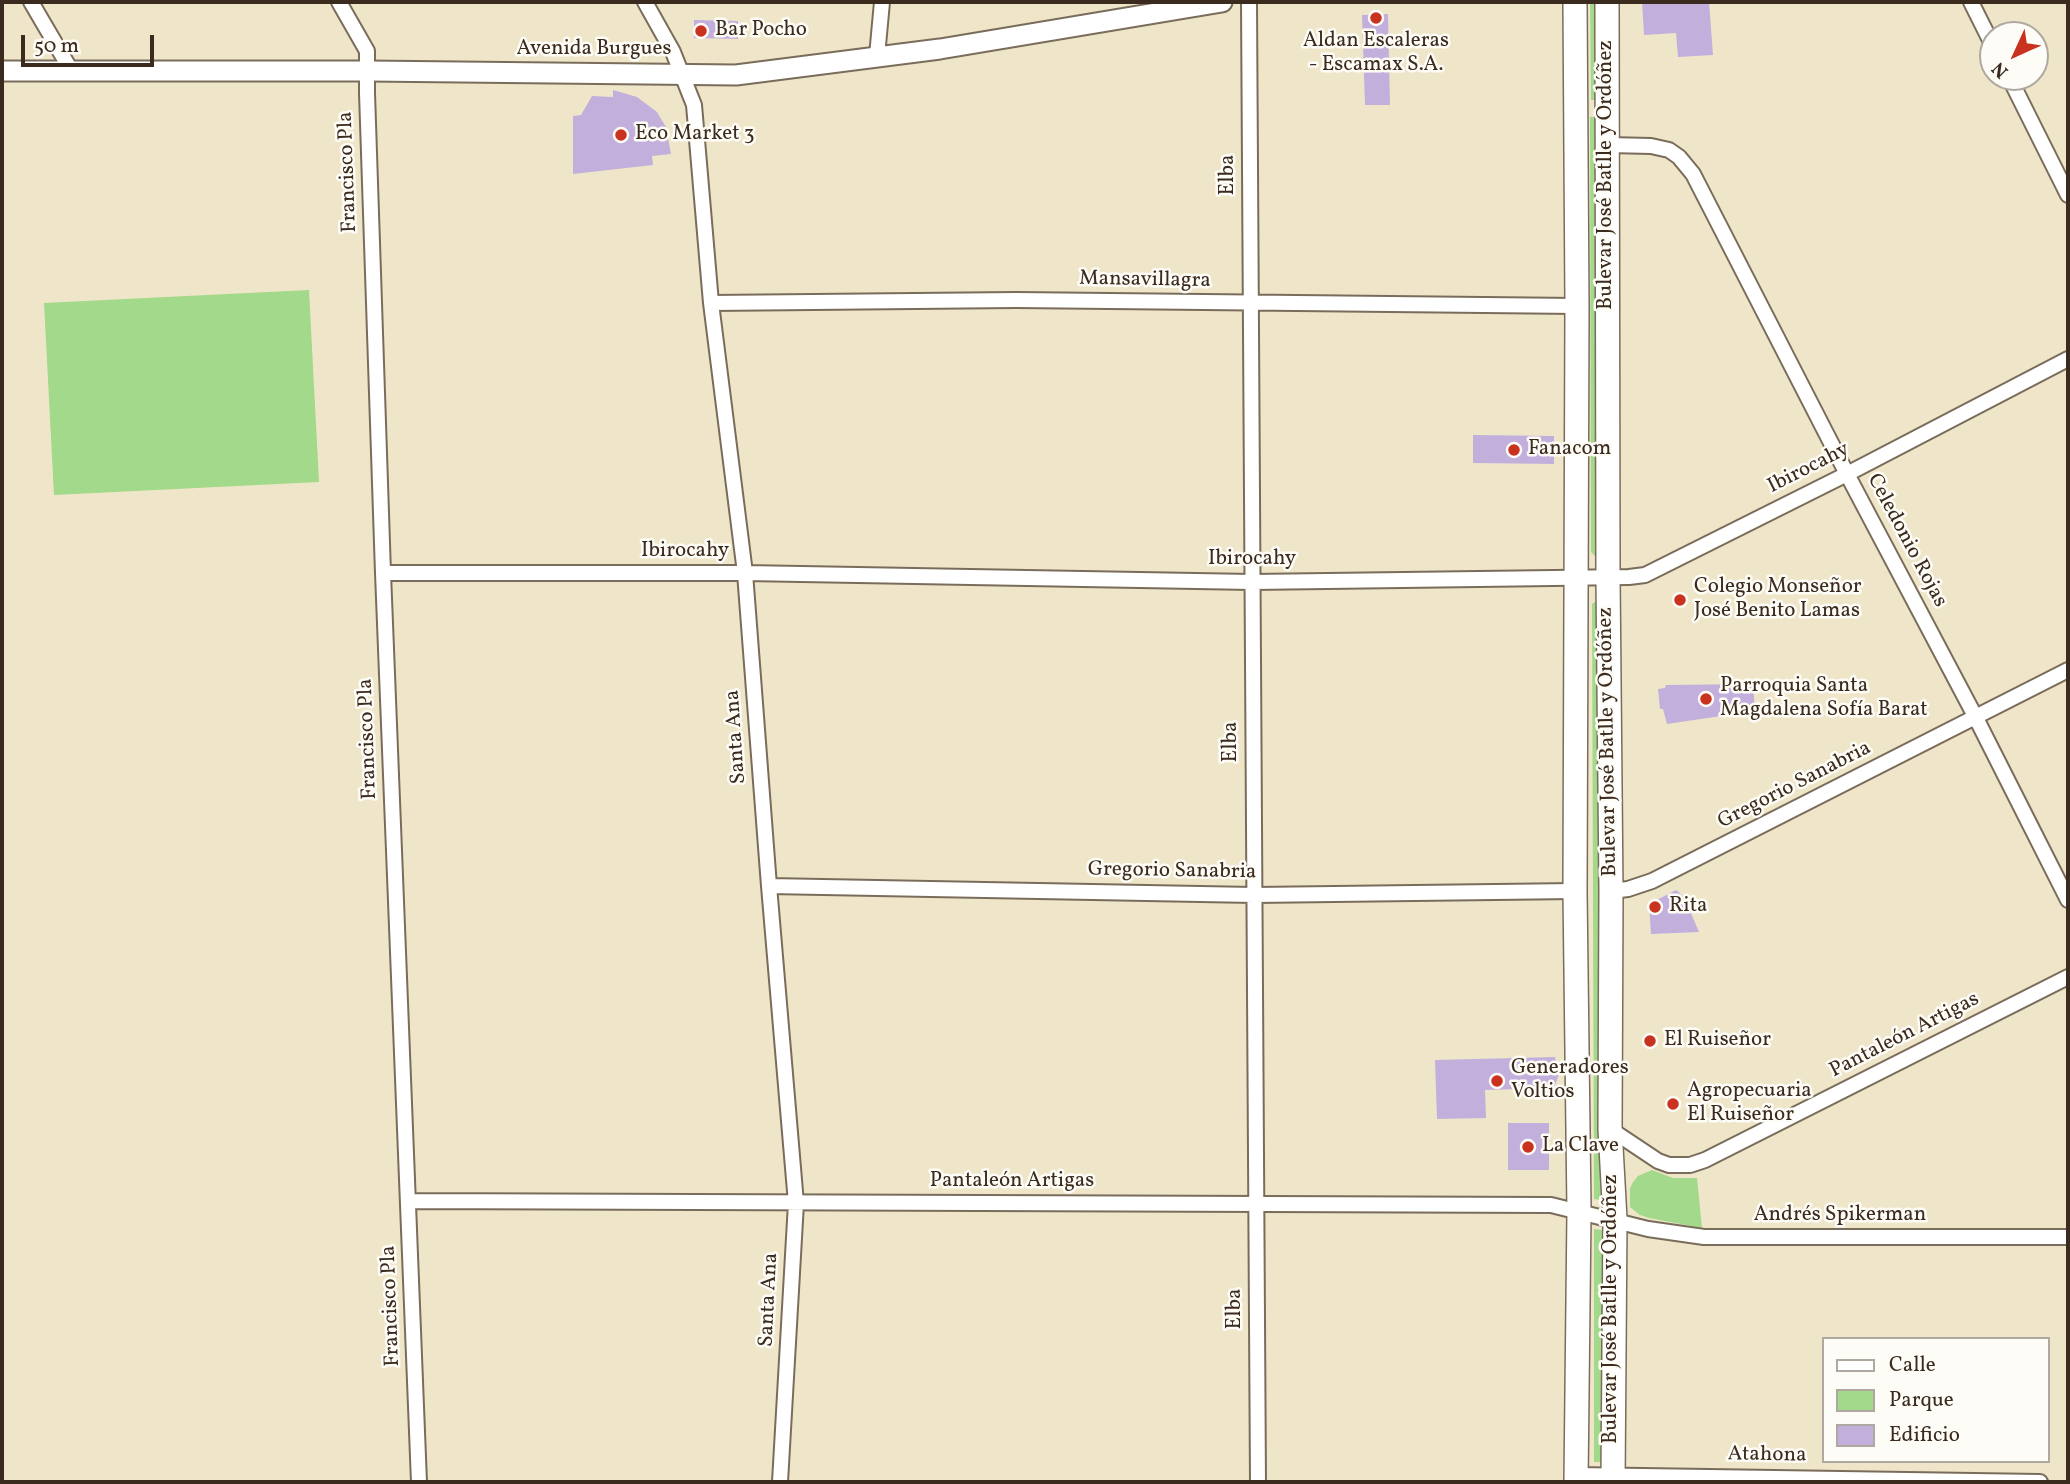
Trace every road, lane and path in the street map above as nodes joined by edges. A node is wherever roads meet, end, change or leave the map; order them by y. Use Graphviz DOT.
graph roads {
  1 [pos="31,2"];
  2 [pos="339,2"];
  3 [pos="645,2"];
  4 [pos="882,2"];
  5 [pos="1222,2"];
  6 [pos="1249,2"];
  7 [pos="1575,2"];
  8 [pos="1607,2"];
  9 [pos="1970,2"];
  10 [pos="1980,21"];
  11 [pos="877,56"];
  12 [pos="2,71"];
  13 [pos="368,71"];
  14 [pos="72,72"];
  15 [pos="683,74"];
  16 [pos="2015,91"];
  17 [pos="1608,145"];
  18 [pos="2068,195"];
  19 [pos="711,303"];
  20 [pos="1250,304"];
  21 [pos="1577,306"];
  22 [pos="2068,359"];
  23 [pos="1847,474"];
  24 [pos="383,573"];
  25 [pos="746,573"];
  26 [pos="1577,577"];
  27 [pos="1608,577"];
  28 [pos="1252,582"];
  29 [pos="2068,670"];
  30 [pos="1976,718"];
  31 [pos="769,886"];
  32 [pos="1575,891"];
  33 [pos="1611,891"];
  34 [pos="1254,895"];
  35 [pos="2068,900"];
  36 [pos="2068,977"];
  37 [pos="1610,1129"];
  38 [pos="409,1201"];
  39 [pos="796,1203"];
  40 [pos="1256,1204"];
  41 [pos="1579,1211"];
  42 [pos="1615,1219"];
  43 [pos="2068,1237"];
  44 [pos="1576,1478"];
  45 [pos="1613,1478"];
  46 [pos="419,1482"];
  47 [pos="780,1482"];
  48 [pos="1258,1482"];
  49 [pos="2040,1482"];
  1 -- 14 [label="street"];
  2 -- 13 [label="street, Francisco Pla"];
  3 -- 15 [label="street, Santa Ana"];
  4 -- 11 [label="street"];
  5 -- 11 [label="street, Avenida Burgues"];
  6 -- 20 [label="street, Elba"];
  7 -- 21 [label="main road, Bulevar José Batlle y Ordóñez"];
  8 -- 17 [label="main road, Bulevar José Batlle y Ordóñez"];
  9 -- 10 [label="street"];
  11 -- 15 [label="street, Avenida Burgues"];
  12 -- 14 [label="street, Avenida Burgues"];
  13 -- 14 [label="street, Avenida Burgues"];
  13 -- 15 [label="street, Avenida Burgues"];
  13 -- 24 [label="street, Francisco Pla"];
  15 -- 19 [label="street, Santa Ana"];
  16 -- 18 [label="street"];
  17 -- 23 [label="street, Celedonio Rojas"];
  17 -- 27 [label="main road, Bulevar José Batlle y Ordóñez"];
  19 -- 20 [label="street, Mansavillagra"];
  19 -- 25 [label="street, Santa Ana"];
  20 -- 21 [label="street, Mansavillagra"];
  20 -- 28 [label="street, Elba"];
  21 -- 26 [label="main road, Bulevar José Batlle y Ordóñez"];
  22 -- 23 [label="street, Ibirocahy"];
  23 -- 27 [label="street, Ibirocahy"];
  23 -- 30 [label="street, Celedonio Rojas"];
  24 -- 25 [label="street, Ibirocahy"];
  24 -- 38 [label="street, Francisco Pla"];
  25 -- 28 [label="street, Ibirocahy"];
  25 -- 31 [label="street, Santa Ana"];
  26 -- 27 [label="street, Ibirocahy"];
  26 -- 28 [label="street, Ibirocahy"];
  26 -- 32 [label="main road, Bulevar José Batlle y Ordóñez"];
  27 -- 33 [label="main road, Bulevar José Batlle y Ordóñez"];
  28 -- 34 [label="street, Elba"];
  29 -- 30 [label="street, Gregorio Sanabria"];
  30 -- 33 [label="street, Gregorio Sanabria"];
  30 -- 35 [label="street, Celedonio Rojas"];
  31 -- 34 [label="street, Gregorio Sanabria"];
  31 -- 39 [label="street, Santa Ana"];
  32 -- 34 [label="street, Gregorio Sanabria"];
  32 -- 41 [label="main road, Bulevar José Batlle y Ordóñez"];
  33 -- 37 [label="main road, Bulevar José Batlle y Ordóñez"];
  34 -- 40 [label="street, Elba"];
  36 -- 37 [label="street, Pantaleón Artigas"];
  37 -- 42 [label="main road, Bulevar José Batlle y Ordóñez"];
  38 -- 39 [label="street, Pantaleón Artigas"];
  38 -- 46 [label="street, Francisco Pla"];
  39 -- 40 [label="street, Pantaleón Artigas"];
  39 -- 47 [label="street, Santa Ana"];
  40 -- 41 [label="street, Pantaleón Artigas"];
  40 -- 48 [label="street, Elba"];
  41 -- 42 [label="street, Pantaleón Artigas"];
  41 -- 44 [label="main road, Bulevar José Batlle y Ordóñez"];
  42 -- 43 [label="street, Andrés Spikerman"];
  42 -- 45 [label="main road, Bulevar José Batlle y Ordóñez"];
  44 -- 45 [label="street, Atahona"];
  45 -- 49 [label="street, Atahona"];
}
